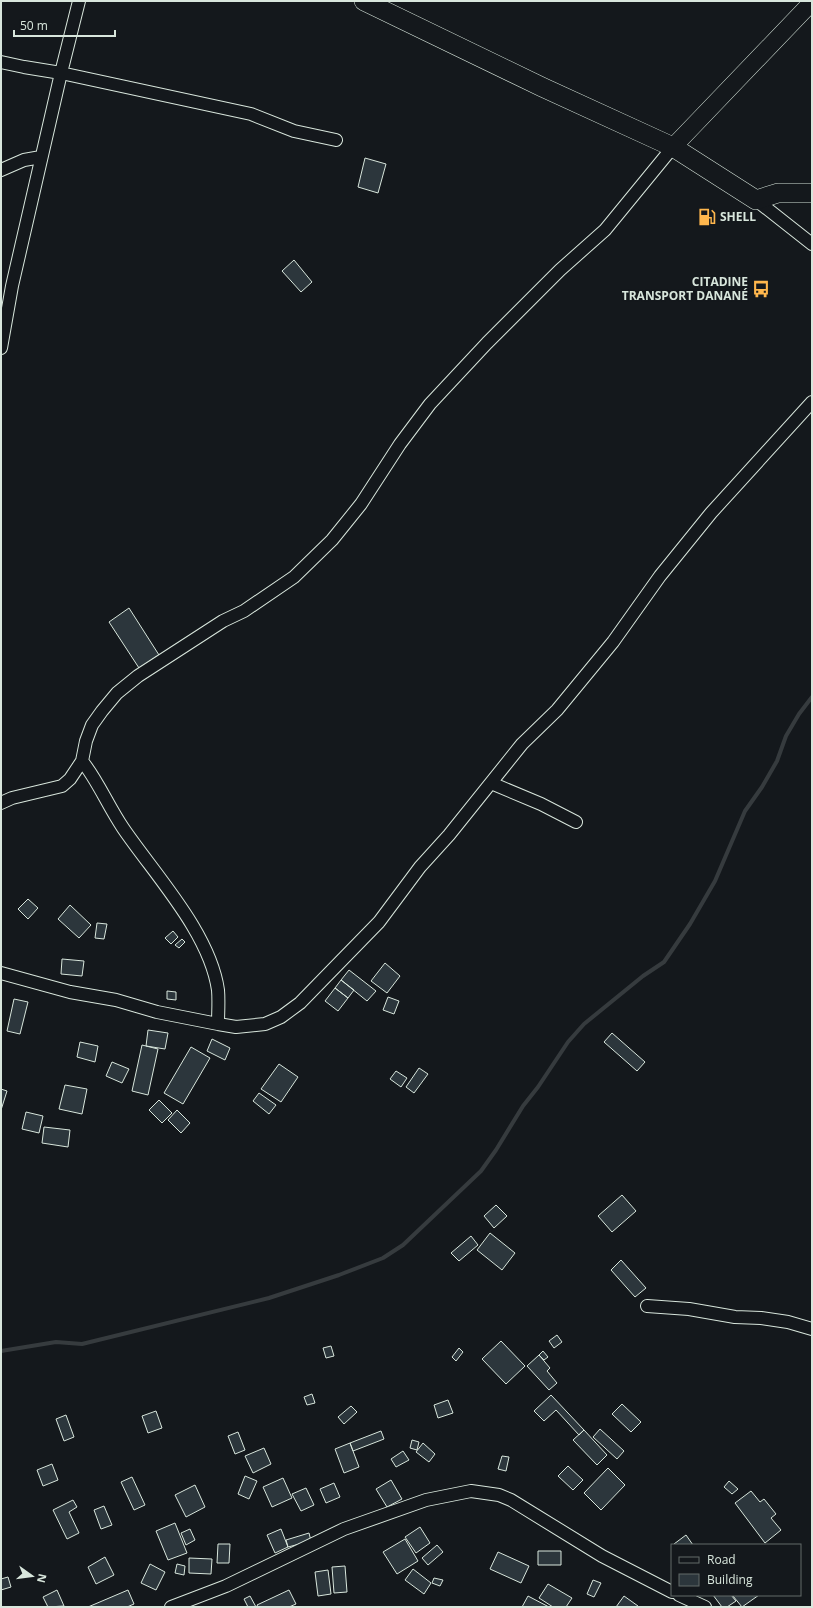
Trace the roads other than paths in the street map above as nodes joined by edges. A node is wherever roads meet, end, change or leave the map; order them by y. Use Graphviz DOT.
graph roads {
  1 [pos="79,1"];
  2 [pos="364,1"];
  3 [pos="812,2"];
  4 [pos="1,62"];
  5 [pos="61,73"];
  6 [pos="336,140"];
  7 [pos="673,147"];
  8 [pos="41,157"];
  9 [pos="1,170"];
  10 [pos="812,193"];
  11 [pos="756,200"];
  12 [pos="812,244"];
  13 [pos="1,348"];
  14 [pos="812,402"];
  15 [pos="82,760"];
  16 [pos="491,783"];
  17 [pos="1,803"];
  18 [pos="576,822"];
  19 [pos="1,973"];
  20 [pos="218,1024"];
  21 [pos="646,1306"];
  22 [pos="812,1329"];
  23 [pos="671,1591"];
  24 [pos="681,1596"];
  25 [pos="171,1607"];
  26 [pos="704,1607"];
  1 -- 5 [label="street"];
  2 -- 7 [label="main road"];
  3 -- 7 [label="street"];
  4 -- 5 [label="street"];
  5 -- 6 [label="street"];
  5 -- 8 [label="street"];
  7 -- 11 [label="main road"];
  7 -- 15 [label="street"];
  8 -- 9 [label="street"];
  8 -- 13 [label="street"];
  10 -- 11 [label="main road"];
  11 -- 12 [label="street"];
  14 -- 16 [label="street"];
  15 -- 17 [label="street"];
  15 -- 20 [label="street"];
  16 -- 18 [label="street"];
  16 -- 20 [label="street"];
  19 -- 20 [label="street"];
  21 -- 22 [label="street"];
  23 -- 25 [label="street"];
  24 -- 26 [label="street"];
}
